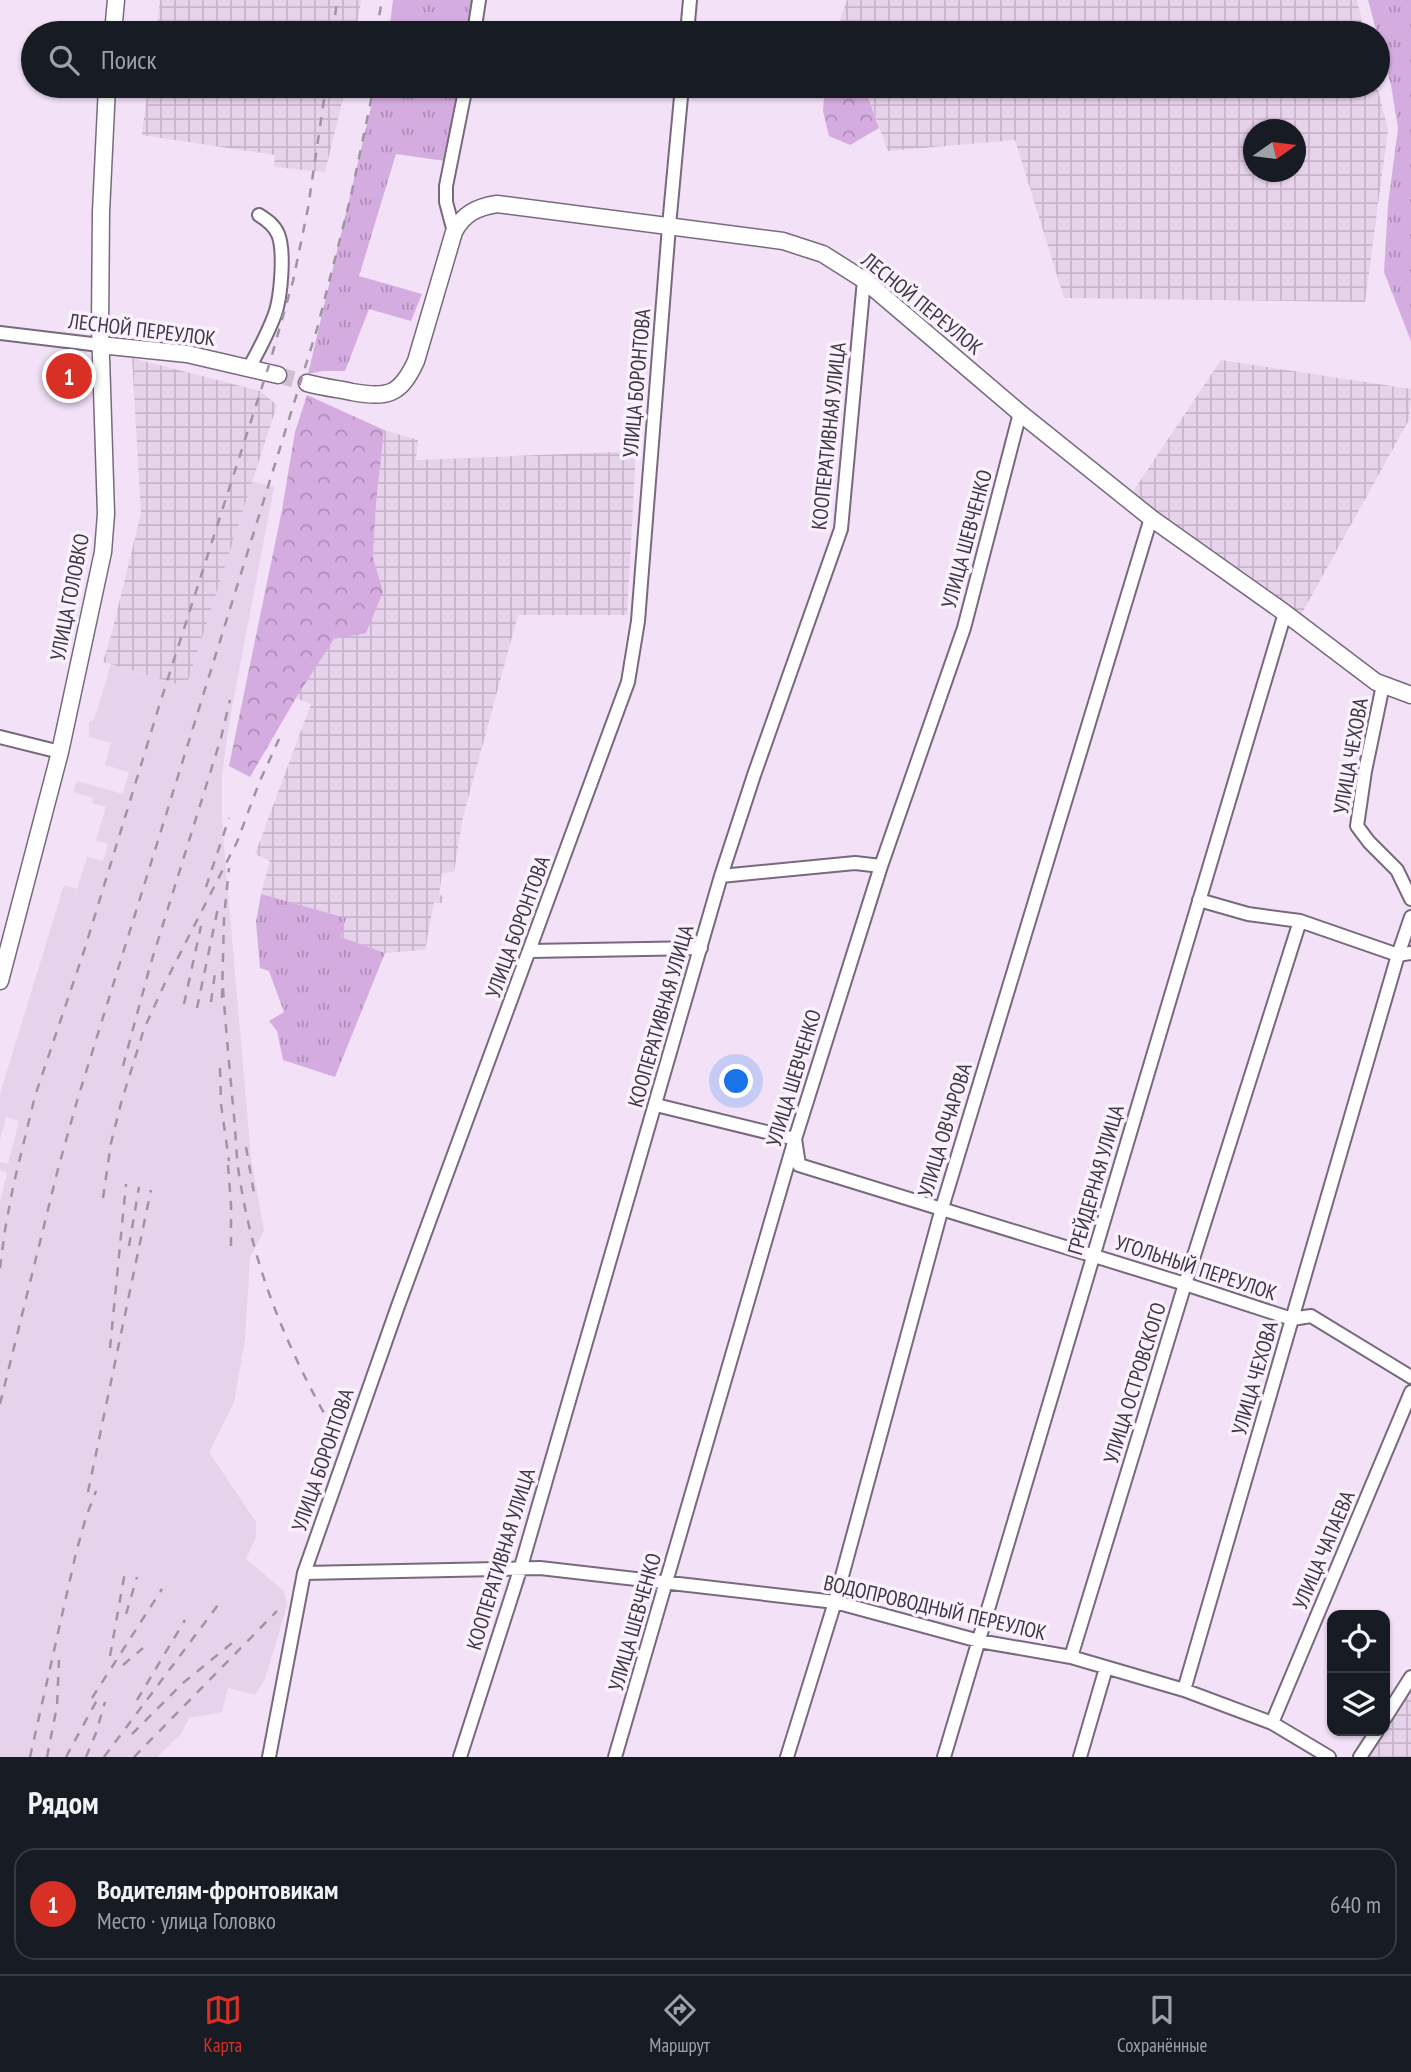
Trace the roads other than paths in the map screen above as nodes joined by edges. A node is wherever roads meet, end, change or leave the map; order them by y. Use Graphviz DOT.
graph roads {
  1 [pos="116,0"];
  2 [pos="479,0"];
  3 [pos="690,0"];
  4 [pos="114,21"];
  5 [pos="476,21"];
  6 [pos="688,21"];
  7 [pos="106,98"];
  8 [pos="464,98"];
  9 [pos="681,98"];
  10 [pos="259,215"];
  11 [pos="669,226"];
  12 [pos="454,232"];
  13 [pos="864,280"];
  14 [pos="0,333"];
  15 [pos="100,345"];
  16 [pos="249,368"];
  17 [pos="278,375"];
  18 [pos="307,383"];
  19 [pos="1020,413"];
  20 [pos="1151,518"];
  21 [pos="1285,613"];
  22 [pos="1383,685"];
  23 [pos="1411,695"];
  24 [pos="0,737"];
  25 [pos="60,752"];
  26 [pos="881,866"];
  27 [pos="722,876"];
  28 [pos="1411,899"];
  29 [pos="1199,900"];
  30 [pos="1411,917"];
  31 [pos="1300,921"];
  32 [pos="701,948"];
  33 [pos="530,951"];
  34 [pos="1405,954"];
  35 [pos="0,981"];
  36 [pos="656,1105"];
  37 [pos="795,1139"];
  38 [pos="942,1208"];
  39 [pos="1094,1255"];
  40 [pos="1185,1284"];
  41 [pos="1292,1319"];
  42 [pos="1411,1377"];
  43 [pos="1411,1392"];
  44 [pos="520,1570"];
  45 [pos="304,1573"];
  46 [pos="667,1582"];
  47 [pos="835,1602"];
  48 [pos="979,1641"];
  49 [pos="1071,1657"];
  50 [pos="1106,1668"];
  51 [pos="1411,1677"];
  52 [pos="1184,1690"];
  53 [pos="1390,1710"];
  54 [pos="1272,1723"];
  55 [pos="1374,1736"];
  56 [pos="269,1757"];
  57 [pos="460,1757"];
  58 [pos="615,1757"];
  59 [pos="787,1757"];
  60 [pos="944,1757"];
  61 [pos="1080,1757"];
  62 [pos="1329,1757"];
  63 [pos="1360,1757"];
  1 -- 4 [label="main road"];
  2 -- 5 [label="street"];
  3 -- 6 [label="street"];
  7 -- 15 [label="main road, УЛИЦА ГОЛОВКО"];
  8 -- 12 [label="street"];
  9 -- 11 [label="street, УЛИЦА БОРОНТОВА"];
  10 -- 16 [label="street"];
  11 -- 12 [label="main road, ЛЕСНОЙ ПЕРЕУЛОК"];
  11 -- 13 [label="main road, ЛЕСНОЙ ПЕРЕУЛОК"];
  11 -- 33 [label="street, УЛИЦА БОРОНТОВА"];
  12 -- 18 [label="main road, ЛЕСНОЙ ПЕРЕУЛОК"];
  13 -- 19 [label="main road, ЛЕСНОЙ ПЕРЕУЛОК"];
  13 -- 27 [label="street, КООПЕРАТИВНАЯ УЛИЦА"];
  14 -- 15 [label="street, ЛЕСНОЙ ПЕРЕУЛОК"];
  15 -- 16 [label="main road, ЛЕСНОЙ ПЕРЕУЛОК"];
  15 -- 25 [label="main road, УЛИЦА ГОЛОВКО"];
  16 -- 17 [label="main road, ЛЕСНОЙ ПЕРЕУЛОК"];
  19 -- 20 [label="main road, ЛЕСНОЙ ПЕРЕУЛОК"];
  19 -- 26 [label="street, УЛИЦА ШЕВЧЕНКО"];
  20 -- 21 [label="main road, ЛЕСНОЙ ПЕРЕУЛОК"];
  20 -- 38 [label="street, УЛИЦА ОВЧАРОВА"];
  21 -- 22 [label="main road, ЛЕСНОЙ ПЕРЕУЛОК"];
  21 -- 29 [label="street, ГРЕЙДЕРНАЯ УЛИЦА"];
  22 -- 23 [label="main road, ЛЕСНОЙ ПЕРЕУЛОК"];
  22 -- 28 [label="street, УЛИЦА ЧЕХОВА"];
  24 -- 25 [label="street"];
  25 -- 35 [label="main road, УЛИЦА ГОЛОВКО"];
  26 -- 27 [label="street"];
  26 -- 37 [label="street, УЛИЦА ШЕВЧЕНКО"];
  27 -- 32 [label="street, КООПЕРАТИВНАЯ УЛИЦА"];
  29 -- 31 [label="street"];
  29 -- 39 [label="street, ГРЕЙДЕРНАЯ УЛИЦА"];
  30 -- 34 [label="street, УЛИЦА ЧЕХОВА"];
  31 -- 34 [label="street"];
  31 -- 40 [label="street, УЛИЦА ОСТРОВСКОГО"];
  32 -- 33 [label="street"];
  32 -- 36 [label="street, КООПЕРАТИВНАЯ УЛИЦА"];
  33 -- 45 [label="street, УЛИЦА БОРОНТОВА"];
  34 -- 41 [label="street, УЛИЦА ЧЕХОВА"];
  36 -- 37 [label="street"];
  36 -- 44 [label="street, КООПЕРАТИВНАЯ УЛИЦА"];
  37 -- 38 [label="street, УГОЛЬНЫЙ ПЕРЕУЛОК"];
  37 -- 46 [label="street, УЛИЦА ШЕВЧЕНКО"];
  38 -- 39 [label="street, УГОЛЬНЫЙ ПЕРЕУЛОК"];
  38 -- 47 [label="street, УЛИЦА ОВЧАРОВА"];
  39 -- 40 [label="street, УГОЛЬНЫЙ ПЕРЕУЛОК"];
  39 -- 48 [label="street, ГРЕЙДЕРНАЯ УЛИЦА"];
  40 -- 41 [label="street, УГОЛЬНЫЙ ПЕРЕУЛОК"];
  40 -- 49 [label="street, УЛИЦА ОСТРОВСКОГО"];
  41 -- 42 [label="street, УГОЛЬНЫЙ ПЕРЕУЛОК"];
  41 -- 52 [label="street, УЛИЦА ЧЕХОВА"];
  43 -- 54 [label="street, УЛИЦА ЧАПАЕВА"];
  44 -- 45 [label="street, ВОДОПРОВОДНЫЙ ПЕРЕУЛОК"];
  44 -- 46 [label="street, ВОДОПРОВОДНЫЙ ПЕРЕУЛОК"];
  44 -- 57 [label="street, КООПЕРАТИВНАЯ УЛИЦА"];
  45 -- 56 [label="street, УЛИЦА БОРОНТОВА"];
  46 -- 47 [label="street, ВОДОПРОВОДНЫЙ ПЕРЕУЛОК"];
  46 -- 58 [label="street, УЛИЦА ШЕВЧЕНКО"];
  47 -- 48 [label="street, ВОДОПРОВОДНЫЙ ПЕРЕУЛОК"];
  47 -- 59 [label="street, УЛИЦА ОВЧАРОВА"];
  48 -- 49 [label="street, ВОДОПРОВОДНЫЙ ПЕРЕУЛОК"];
  48 -- 60 [label="street, ГРЕЙДЕРНАЯ УЛИЦА"];
  49 -- 50 [label="street, ВОДОПРОВОДНЫЙ ПЕРЕУЛОК"];
  50 -- 52 [label="street, ВОДОПРОВОДНЫЙ ПЕРЕУЛОК"];
  50 -- 61 [label="street"];
  51 -- 53 [label="street"];
  52 -- 54 [label="street, ВОДОПРОВОДНЫЙ ПЕРЕУЛОК"];
  54 -- 62 [label="street, ВОДОПРОВОДНЫЙ ПЕРЕУЛОК"];
  55 -- 63 [label="street"];
}
